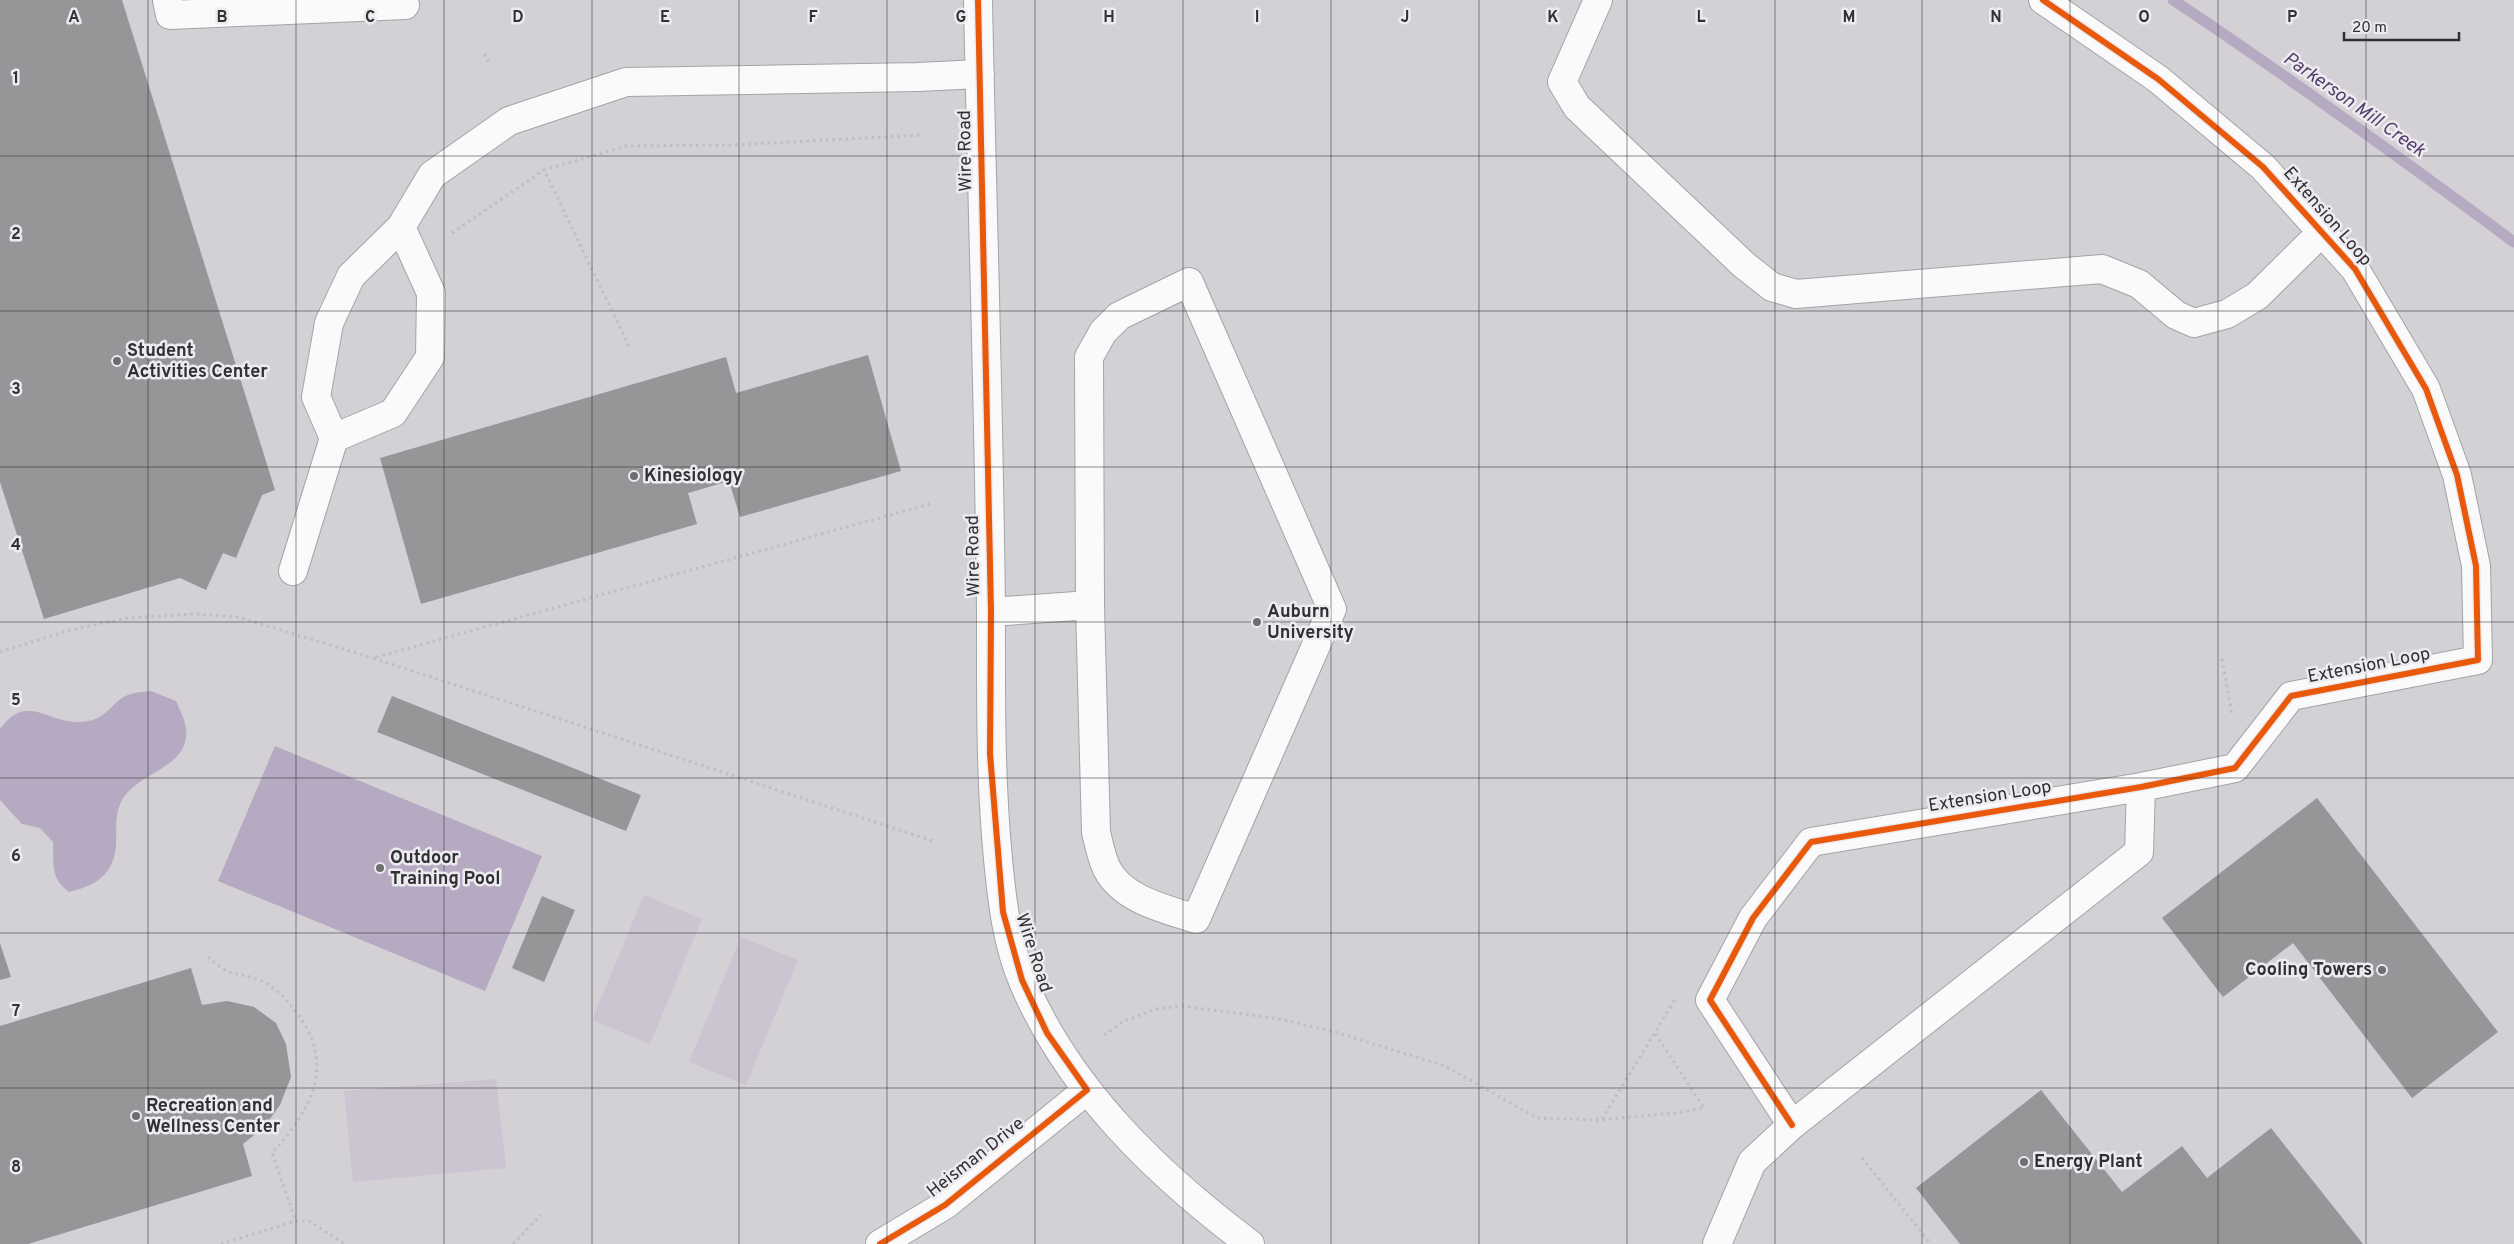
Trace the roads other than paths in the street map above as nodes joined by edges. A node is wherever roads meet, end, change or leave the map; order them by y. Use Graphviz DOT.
graph roads {
  1 [pos="167,0"];
  2 [pos="978,0"];
  3 [pos="1598,0"];
  4 [pos="2043,0"];
  5 [pos="405,5"];
  6 [pos="980,74"];
  7 [pos="401,226"];
  8 [pos="2322,232"];
  9 [pos="334,438"];
  10 [pos="293,571"];
  11 [pos="1090,605"];
  12 [pos="991,612"];
  13 [pos="2141,787"];
  14 [pos="1087,1090"];
  15 [pos="1792,1125"];
  16 [pos="880,1244"];
  17 [pos="1250,1244"];
  18 [pos="1718,1244"];
  1 -- 5 [label="street"];
  2 -- 6 [label="street, Wire Road"];
  3 -- 8 [label="street"];
  4 -- 8 [label="street, Extension Loop"];
  6 -- 7 [label="street"];
  6 -- 12 [label="street, Wire Road"];
  7 -- 9 [label="street"];
  7 -- 9 [label="street"];
  8 -- 13 [label="street, Extension Loop"];
  9 -- 10 [label="street"];
  11 -- 11 [label="street"];
  11 -- 12 [label="street"];
  12 -- 14 [label="street, Wire Road"];
  13 -- 15 [label="street"];
  13 -- 15 [label="street, Extension Loop"];
  14 -- 16 [label="street, Heisman Drive"];
  14 -- 17 [label="street, Wire Road"];
  15 -- 18 [label="street"];
}
